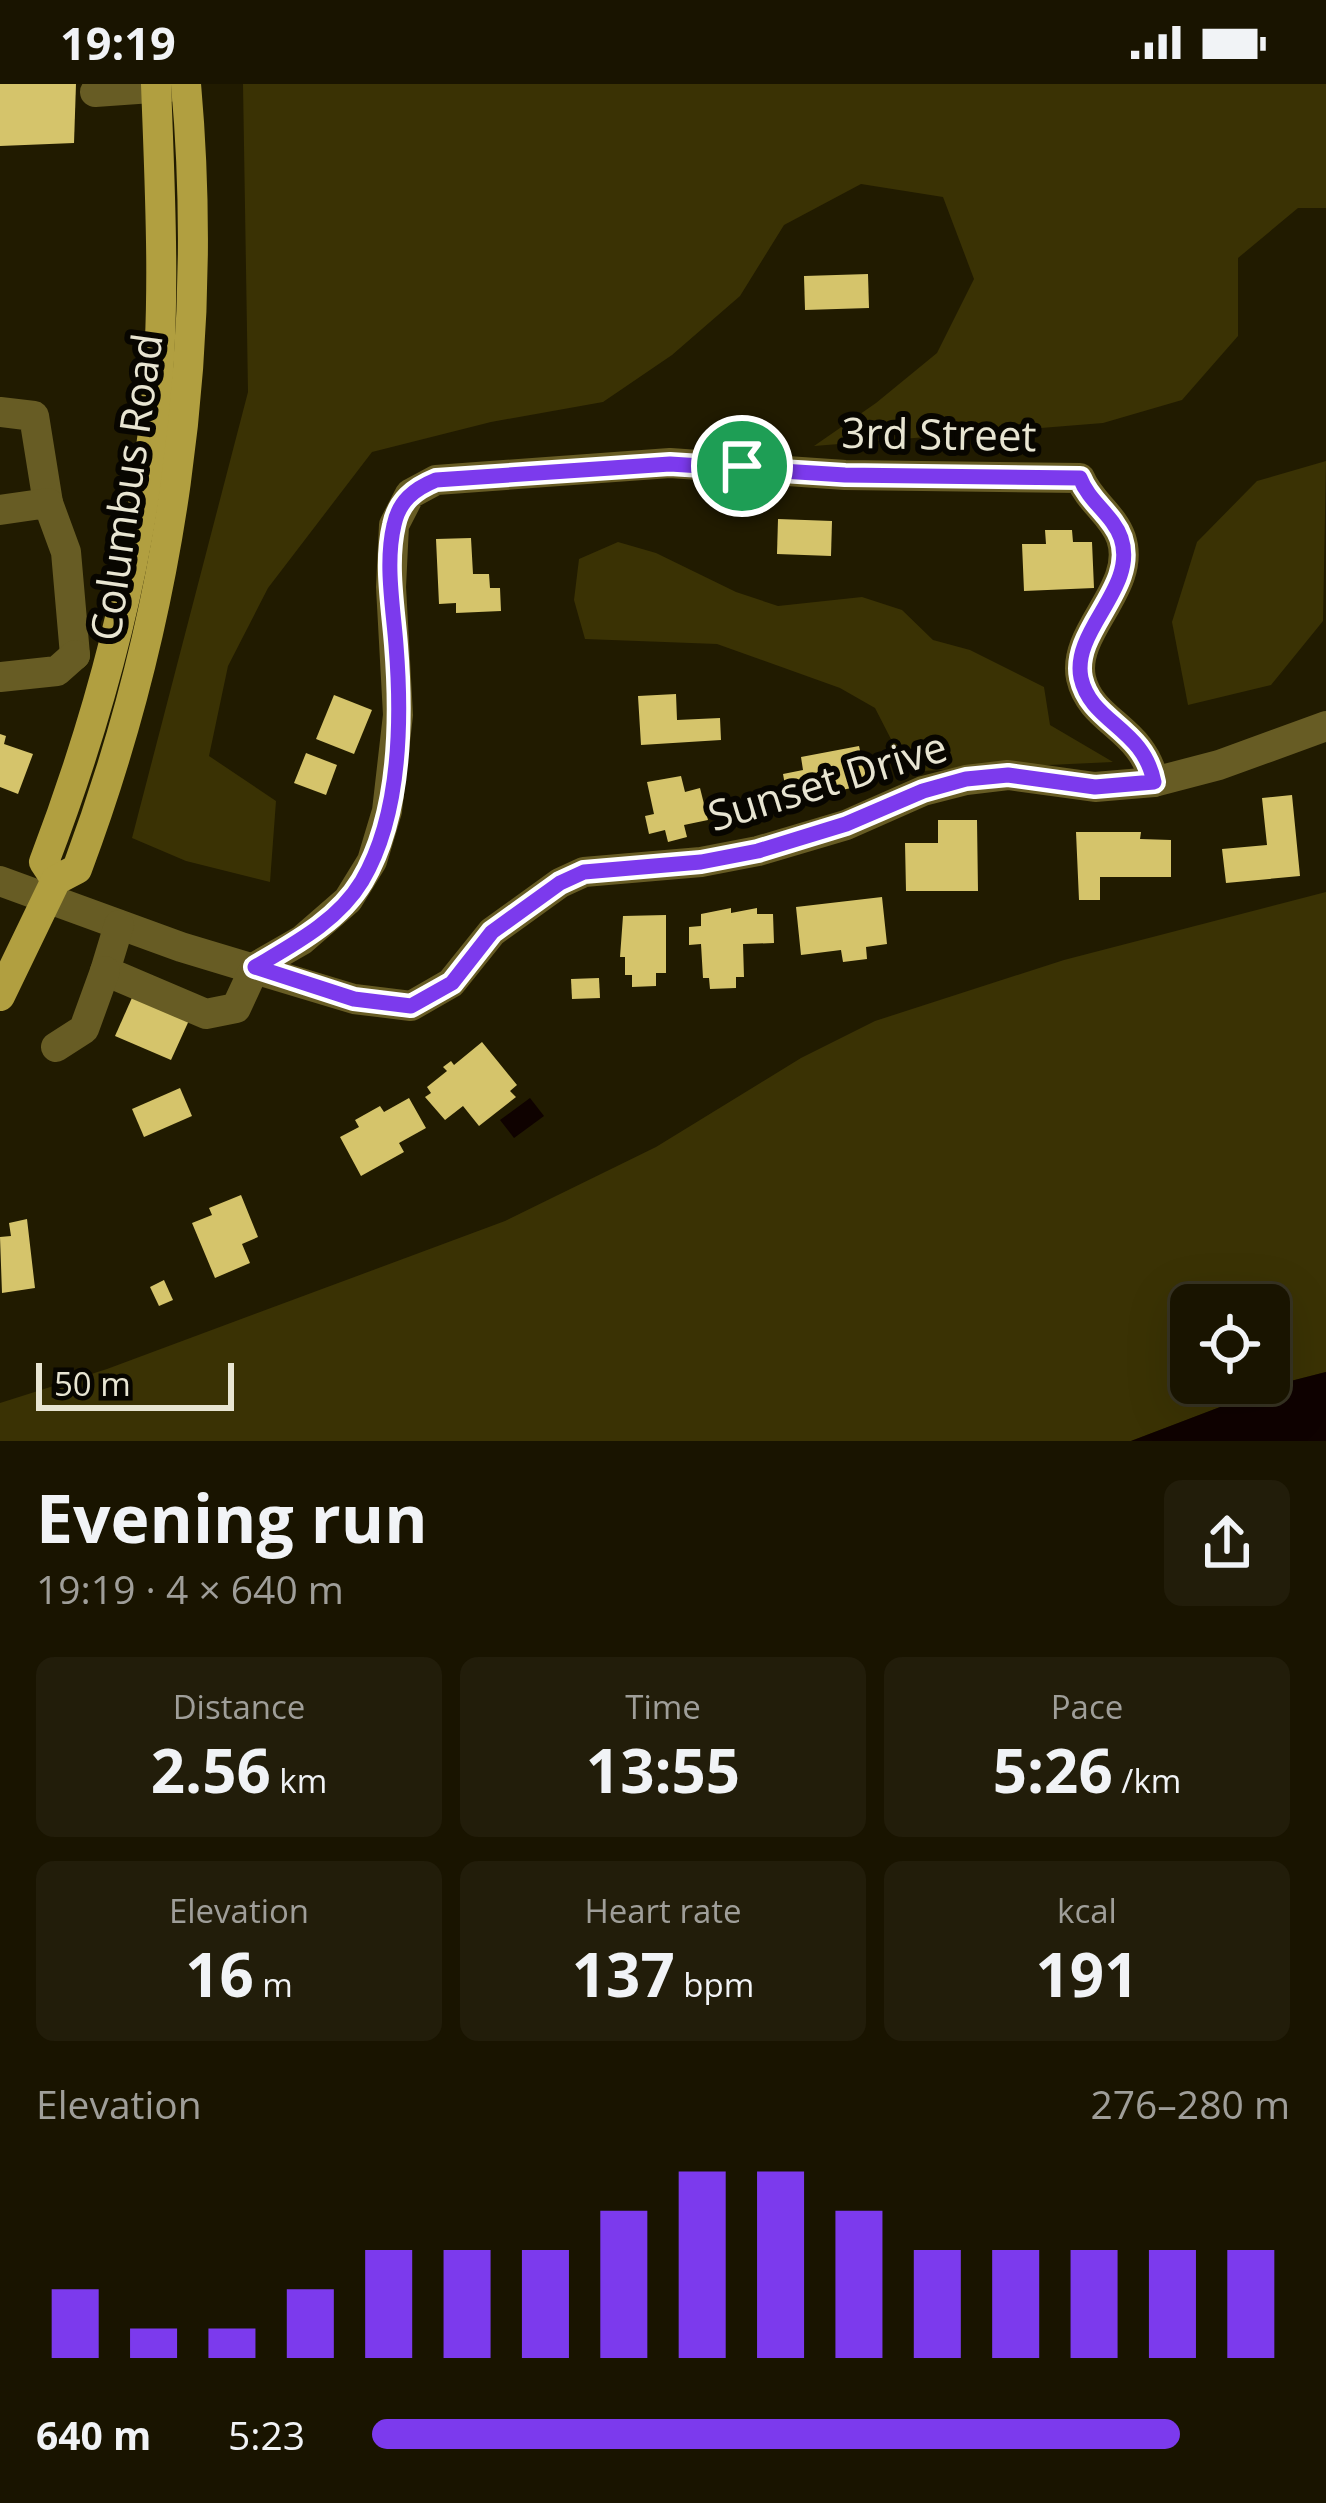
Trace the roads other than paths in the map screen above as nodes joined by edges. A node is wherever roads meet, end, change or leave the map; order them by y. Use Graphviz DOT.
graph roads {
  1 [pos="171,85"];
  2 [pos="94,92"];
  3 [pos="0,412"];
  4 [pos="48,503"];
  5 [pos="0,510"];
  6 [pos="75,655"];
  7 [pos="108,667"];
  8 [pos="0,676"];
  9 [pos="139,677"];
  10 [pos="1326,726"];
  11 [pos="1154,782"];
  12 [pos="0,880"];
  13 [pos="53,889"];
  14 [pos="119,925"];
  15 [pos="255,967"];
  16 [pos="105,970"];
  17 [pos="0,996"];
  18 [pos="56,1047"];
  1 -- 2 [label="street"];
  1 -- 7 [label="main road, Columbus Road"];
  1 -- 9 [label="main road, Columbus Road"];
  3 -- 4 [label="street"];
  4 -- 5 [label="street"];
  4 -- 6 [label="street"];
  6 -- 7 [label="street"];
  6 -- 8 [label="street"];
  7 -- 9 [label="street"];
  7 -- 13 [label="main road, Columbus Road"];
  9 -- 13 [label="main road, Columbus Road"];
  10 -- 11 [label="street, Sunset Drive"];
  11 -- 15 [label="street, Sunset Drive"];
  11 -- 15 [label="street, 3rd Street"];
  12 -- 13 [label="street, Sunset Drive"];
  13 -- 14 [label="street, Sunset Drive"];
  13 -- 17 [label="main road, Columbus Road"];
  14 -- 15 [label="street, Sunset Drive"];
  14 -- 16 [label="street"];
  15 -- 16 [label="street"];
  16 -- 18 [label="street"];
}
